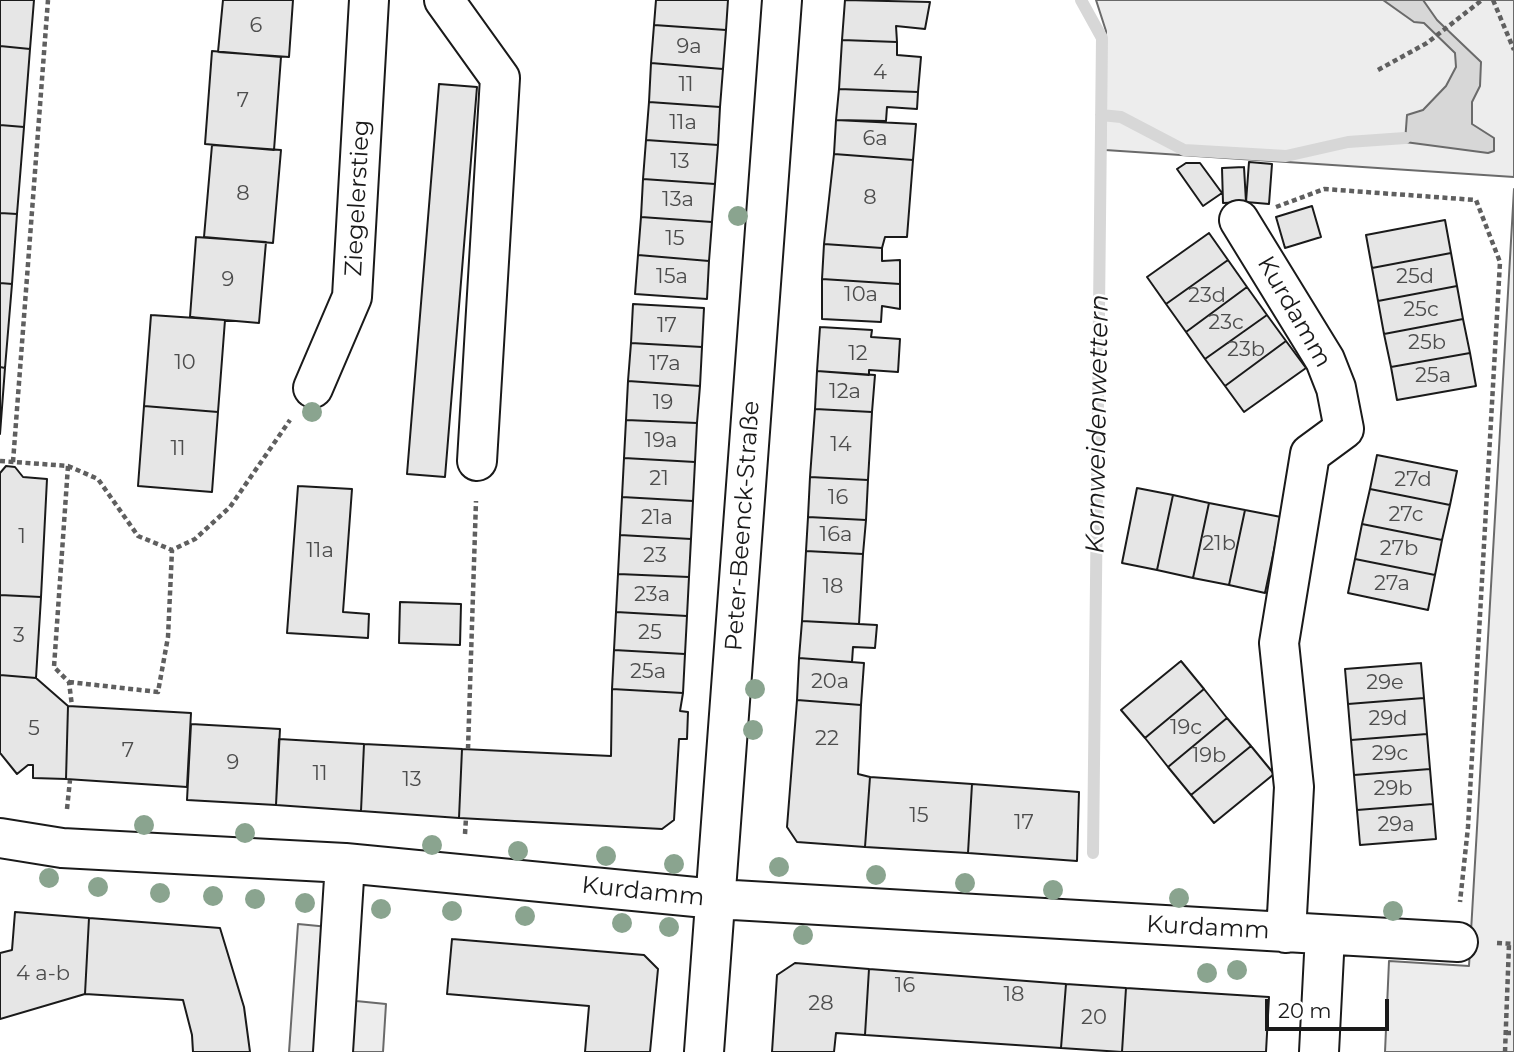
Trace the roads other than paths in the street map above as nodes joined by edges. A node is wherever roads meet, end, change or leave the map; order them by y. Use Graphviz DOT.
graph roads {
  1 [pos="369,0"];
  2 [pos="444,0"];
  3 [pos="782,0"];
  4 [pos="1239,220"];
  5 [pos="313,388"];
  6 [pos="477,461"];
  7 [pos="0,838"];
  8 [pos="345,863"];
  9 [pos="716,899"];
  10 [pos="1286,933"];
  11 [pos="1325,935"];
  12 [pos="1458,942"];
  13 [pos="333,1052"];
  14 [pos="704,1052"];
  15 [pos="1319,1052"];
  1 -- 5 [label="street, Ziegelerstieg"];
  2 -- 6 [label="street"];
  3 -- 9 [label="street, Peter-Beenck-Straße"];
  4 -- 10 [label="street, Kurdamm"];
  7 -- 8 [label="street, Kurdamm"];
  8 -- 9 [label="street, Kurdamm"];
  8 -- 13 [label="street"];
  9 -- 10 [label="street, Kurdamm"];
  9 -- 14 [label="street, Peter-Beenck-Straße"];
  10 -- 11 [label="street, Kurdamm"];
  11 -- 12 [label="street, Kurdamm"];
  11 -- 15 [label="street"];
}
